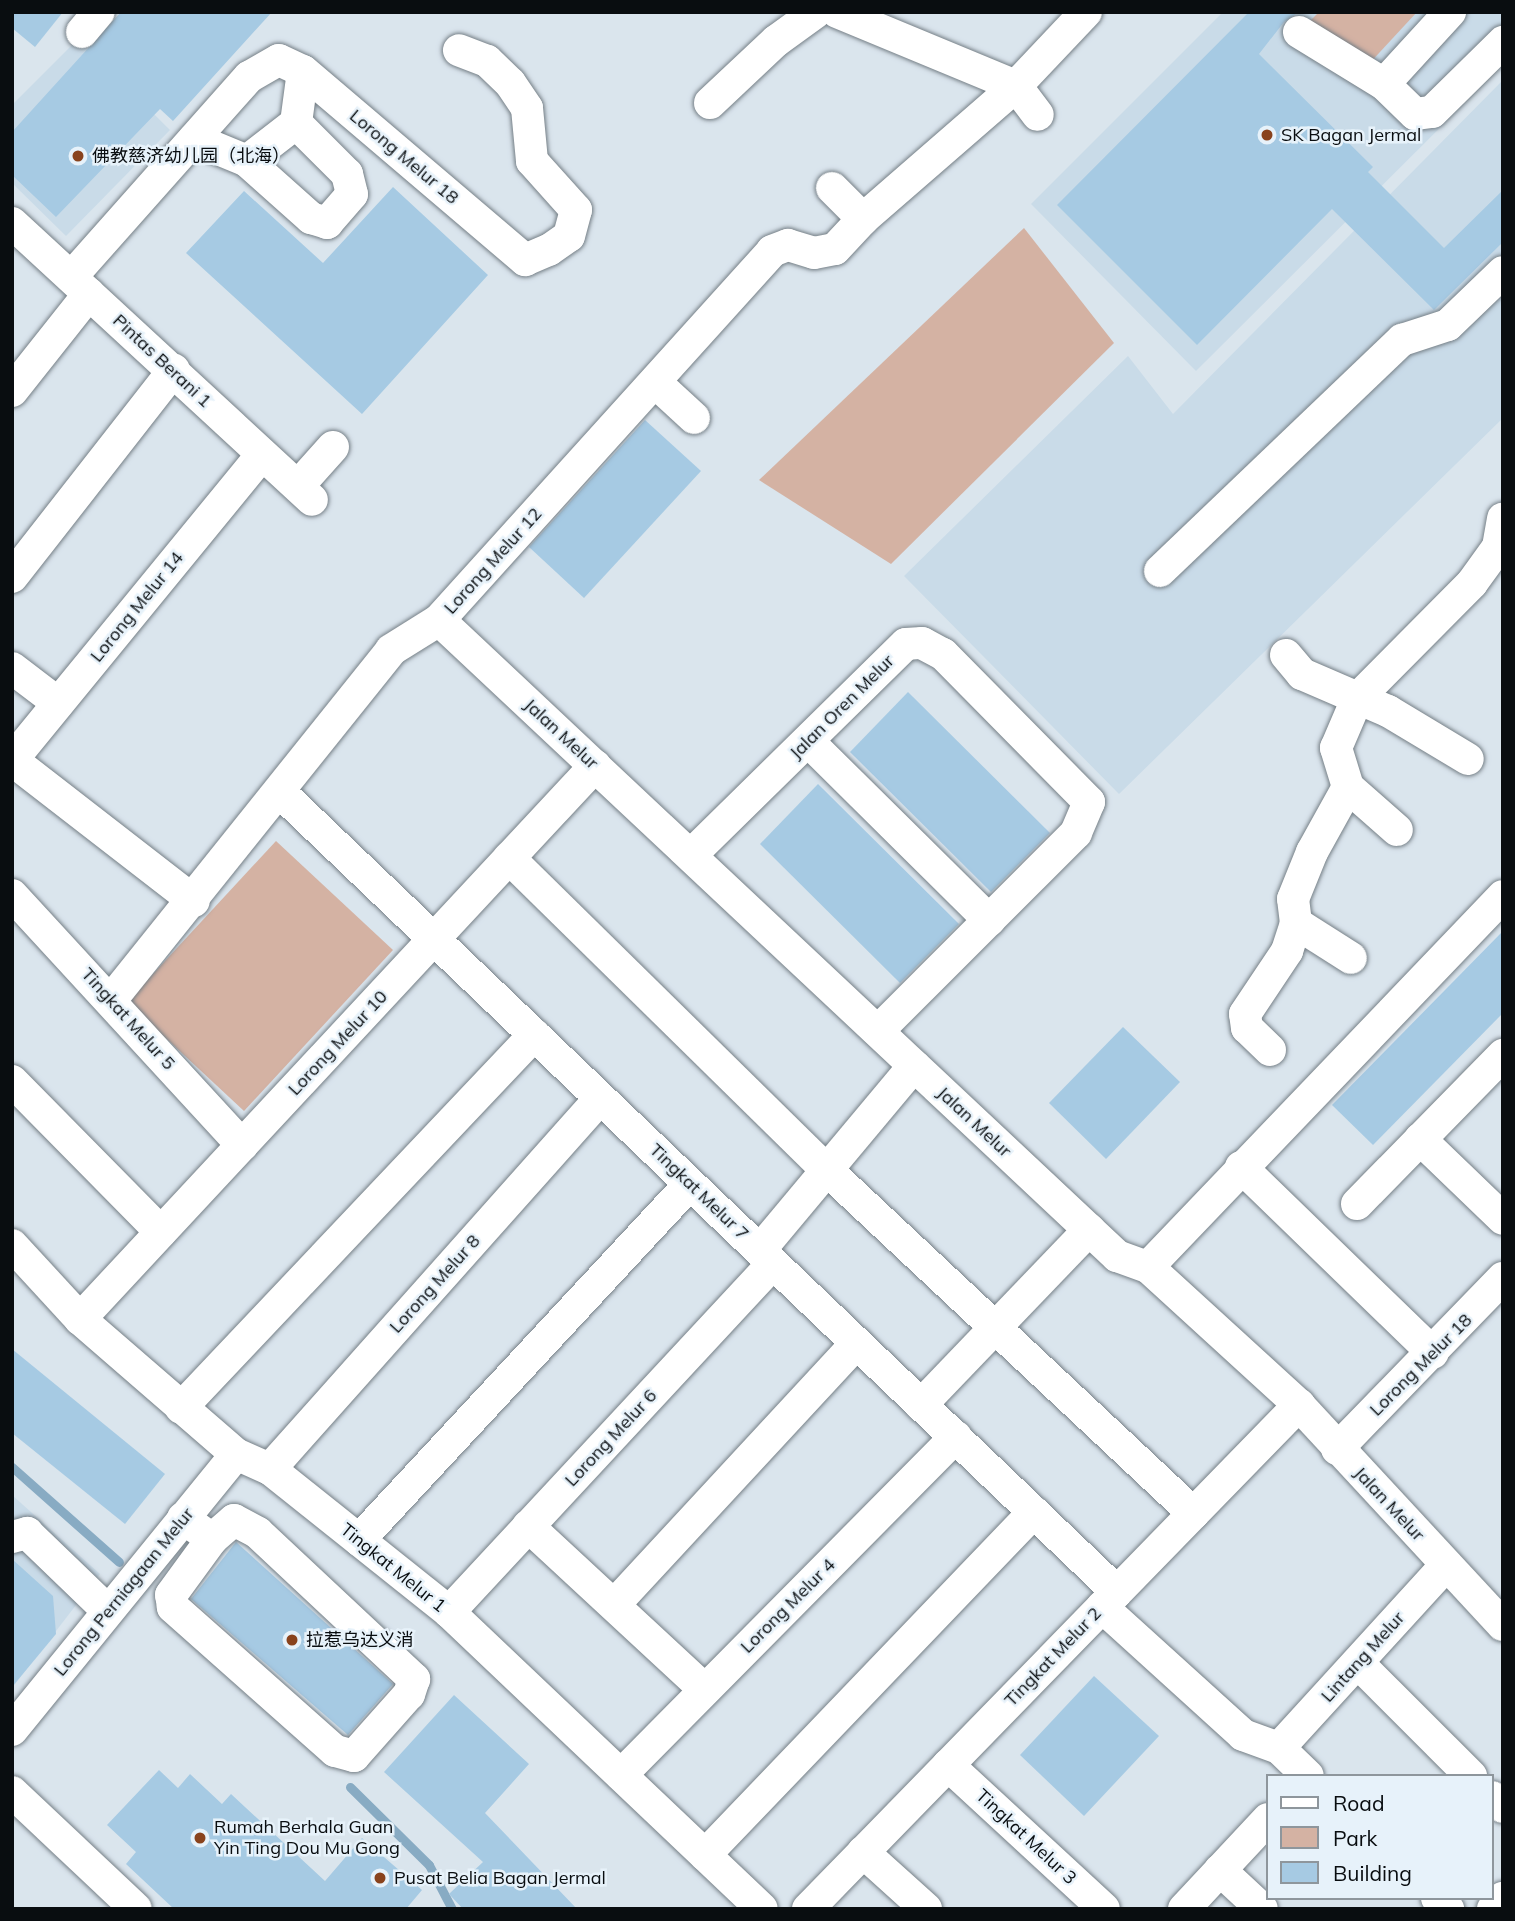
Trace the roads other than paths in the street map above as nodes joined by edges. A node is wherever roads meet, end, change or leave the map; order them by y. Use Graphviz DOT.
graph roads {
  1 [pos="816,12"];
  2 [pos="837,12"];
  3 [pos="1086,12"];
  4 [pos="1450,12"];
  5 [pos="1299,32"];
  6 [pos="1503,42"];
  7 [pos="459,50"];
  8 [pos="291,66"];
  9 [pos="1384,84"];
  10 [pos="1016,86"];
  11 [pos="710,103"];
  12 [pos="1038,115"];
  13 [pos="296,123"];
  14 [pos="194,139"];
  15 [pos="247,161"];
  16 [pos="832,188"];
  17 [pos="863,219"];
  18 [pos="12,223"];
  19 [pos="1503,272"];
  20 [pos="81,284"];
  21 [pos="174,370"];
  22 [pos="655,382"];
  23 [pos="12,391"];
  24 [pos="694,418"];
  25 [pos="333,447"];
  26 [pos="262,455"];
  27 [pos="1501,538"];
  28 [pos="1160,571"];
  29 [pos="12,577"];
  30 [pos="439,620"];
  31 [pos="1286,655"];
  32 [pos="12,668"];
  33 [pos="1357,699"];
  34 [pos="58,703"];
  35 [pos="808,741"];
  36 [pos="1468,759"];
  37 [pos="12,760"];
  38 [pos="595,766"];
  39 [pos="1348,787"];
  40 [pos="281,793"];
  41 [pos="1397,830"];
  42 [pos="691,855"];
  43 [pos="509,858"];
  44 [pos="12,895"];
  45 [pos="1503,896"];
  46 [pos="194,901"];
  47 [pos="989,920"];
  48 [pos="1296,923"];
  49 [pos="434,939"];
  50 [pos="1351,958"];
  51 [pos="111,1000"];
  52 [pos="878,1031"];
  53 [pos="534,1035"];
  54 [pos="1270,1050"];
  55 [pos="1503,1055"];
  56 [pos="914,1066"];
  57 [pos="12,1081"];
  58 [pos="600,1098"];
  59 [pos="1420,1139"];
  60 [pos="242,1145"];
  61 [pos="1241,1167"];
  62 [pos="827,1170"];
  63 [pos="691,1184"];
  64 [pos="1357,1204"];
  65 [pos="1503,1219"];
  66 [pos="1089,1230"];
  67 [pos="161,1232"];
  68 [pos="12,1245"];
  69 [pos="766,1257"];
  70 [pos="1148,1267"];
  71 [pos="1503,1278"];
  72 [pos="80,1319"];
  73 [pos="995,1327"];
  74 [pos="857,1343"];
  75 [pos="1433,1353"];
  76 [pos="921,1405"];
  77 [pos="1299,1405"];
  78 [pos="181,1408"];
  79 [pos="956,1437"];
  80 [pos="1337,1449"];
  81 [pos="236,1454"];
  82 [pos="270,1469"];
  83 [pos="1034,1512"];
  84 [pos="1194,1513"];
  85 [pos="183,1518"];
  86 [pos="528,1527"];
  87 [pos="12,1537"];
  88 [pos="212,1539"];
  89 [pos="359,1540"];
  90 [pos="1446,1565"];
  91 [pos="1109,1599"];
  92 [pos="614,1605"];
  93 [pos="108,1611"];
  94 [pos="449,1612"];
  95 [pos="1503,1625"];
  96 [pos="1358,1664"];
  97 [pos="705,1690"];
  98 [pos="12,1730"];
  99 [pos="1279,1748"];
  100 [pos="948,1765"];
  101 [pos="1306,1774"];
  102 [pos="1469,1774"];
  103 [pos="621,1775"];
  104 [pos="12,1792"];
  105 [pos="1266,1821"];
  106 [pos="863,1852"];
  107 [pos="705,1855"];
  108 [pos="1220,1870"];
  109 [pos="1503,1898"];
  110 [pos="757,1907"];
  111 [pos="136,1909"];
  112 [pos="808,1909"];
  113 [pos="926,1909"];
  114 [pos="1104,1909"];
  115 [pos="1184,1909"];
  116 [pos="1262,1909"];
  117 [pos="1493,1909"];
  1 -- 11 [label="street"];
  2 -- 10 [label="street"];
  3 -- 10 [label="street"];
  4 -- 9 [label="street"];
  5 -- 9 [label="street"];
  6 -- 9 [label="street"];
  7 -- 8 [label="street, Lorong Melur 18"];
  8 -- 13 [label="street"];
  8 -- 14 [label="street"];
  10 -- 12 [label="street"];
  10 -- 17 [label="street"];
  13 -- 15 [label="street"];
  13 -- 15 [label="street"];
  14 -- 15 [label="street"];
  14 -- 20 [label="street"];
  16 -- 17 [label="street"];
  17 -- 22 [label="street, Lorong Melur 12"];
  18 -- 20 [label="street, Pintas Berani 1"];
  19 -- 28 [label="street"];
  20 -- 21 [label="street, Pintas Berani 1"];
  20 -- 23 [label="street"];
  21 -- 26 [label="street, Pintas Berani 1"];
  21 -- 29 [label="street"];
  22 -- 24 [label="street"];
  22 -- 30 [label="street, Lorong Melur 12"];
  25 -- 26 [label="street, Pintas Berani 1"];
  26 -- 34 [label="street, Lorong Melur 14"];
  27 -- 33 [label="street"];
  30 -- 38 [label="street, Jalan Melur"];
  30 -- 40 [label="street, Lorong Melur 12"];
  31 -- 33 [label="street"];
  32 -- 34 [label="street"];
  33 -- 36 [label="street"];
  33 -- 39 [label="street"];
  34 -- 37 [label="street, Lorong Melur 14"];
  35 -- 42 [label="street, Jalan Oren Melur"];
  35 -- 47 [label="street"];
  35 -- 47 [label="street, Jalan Oren Melur"];
  37 -- 46 [label="street"];
  38 -- 42 [label="street, Jalan Melur"];
  38 -- 43 [label="street, Lorong Melur 10"];
  39 -- 41 [label="street"];
  39 -- 48 [label="street"];
  40 -- 46 [label="street, Lorong Melur 12"];
  40 -- 49 [label="street, Tingkat Melur 7"];
  42 -- 52 [label="street, Jalan Melur"];
  43 -- 49 [label="street, Lorong Melur 10"];
  43 -- 62 [label="street"];
  44 -- 51 [label="street, Tingkat Melur 5"];
  45 -- 61 [label="street"];
  46 -- 51 [label="street, Lorong Melur 12"];
  47 -- 52 [label="street"];
  48 -- 50 [label="street"];
  48 -- 54 [label="street"];
  49 -- 53 [label="street, Tingkat Melur 7"];
  49 -- 60 [label="street, Lorong Melur 10"];
  51 -- 60 [label="street, Tingkat Melur 5"];
  52 -- 56 [label="street, Jalan Melur"];
  53 -- 58 [label="street, Tingkat Melur 7"];
  53 -- 78 [label="street"];
  55 -- 59 [label="street"];
  56 -- 62 [label="street, Lorong Melur 6"];
  56 -- 66 [label="street, Jalan Melur"];
  57 -- 67 [label="street"];
  58 -- 63 [label="street, Tingkat Melur 7"];
  58 -- 82 [label="street, Lorong Melur 8"];
  59 -- 64 [label="street"];
  59 -- 65 [label="street"];
  60 -- 67 [label="street, Lorong Melur 10"];
  61 -- 70 [label="street"];
  61 -- 75 [label="street"];
  62 -- 69 [label="street, Lorong Melur 6"];
  62 -- 73 [label="street"];
  63 -- 69 [label="street, Tingkat Melur 7"];
  63 -- 89 [label="street"];
  66 -- 70 [label="street, Jalan Melur"];
  66 -- 73 [label="street"];
  67 -- 72 [label="street, Lorong Melur 10"];
  68 -- 72 [label="street, Tingkat Melur 1"];
  69 -- 74 [label="street, Tingkat Melur 7"];
  69 -- 86 [label="street, Lorong Melur 6"];
  70 -- 77 [label="street, Jalan Melur"];
  71 -- 75 [label="street, Lorong Melur 18"];
  72 -- 78 [label="street, Tingkat Melur 1"];
  73 -- 76 [label="street"];
  73 -- 84 [label="street"];
  74 -- 76 [label="street, Tingkat Melur 7"];
  74 -- 92 [label="street"];
  75 -- 80 [label="street, Lorong Melur 18"];
  76 -- 79 [label="street, Tingkat Melur 7"];
  77 -- 80 [label="street, Jalan Melur"];
  77 -- 84 [label="street, Tingkat Melur 2"];
  78 -- 81 [label="street, Tingkat Melur 1"];
  79 -- 83 [label="street, Tingkat Melur 7"];
  79 -- 97 [label="street, Lorong Melur 4"];
  80 -- 90 [label="street, Jalan Melur"];
  81 -- 82 [label="street, Tingkat Melur 1"];
  81 -- 85 [label="street, Lorong Perniagaan Melur"];
  82 -- 89 [label="street, Tingkat Melur 1"];
  83 -- 91 [label="street, Tingkat Melur 7"];
  83 -- 107 [label="street"];
  84 -- 91 [label="street, Tingkat Melur 2"];
  85 -- 88 [label="street"];
  85 -- 93 [label="street, Lorong Perniagaan Melur"];
  86 -- 92 [label="street"];
  86 -- 94 [label="street, Lorong Melur 6"];
  87 -- 93 [label="street"];
  88 -- 88 [label="street"];
  89 -- 94 [label="street, Tingkat Melur 1"];
  90 -- 95 [label="street, Jalan Melur"];
  90 -- 96 [label="street, Lintang Melur"];
  91 -- 99 [label="street, Tingkat Melur 7"];
  91 -- 100 [label="street, Tingkat Melur 2"];
  92 -- 97 [label="street"];
  93 -- 98 [label="street, Lorong Perniagaan Melur"];
  94 -- 103 [label="street, Tingkat Melur 1"];
  96 -- 99 [label="street, Lintang Melur"];
  96 -- 102 [label="street"];
  97 -- 103 [label="street, Lorong Melur 4"];
  99 -- 101 [label="street"];
  100 -- 106 [label="street, Tingkat Melur 2"];
  100 -- 114 [label="street, Tingkat Melur 3"];
  103 -- 107 [label="street, Tingkat Melur 1"];
  104 -- 111 [label="street"];
  105 -- 108 [label="street"];
  106 -- 112 [label="street, Tingkat Melur 2"];
  106 -- 113 [label="street"];
  107 -- 110 [label="street, Tingkat Melur 1"];
  108 -- 115 [label="street"];
  108 -- 116 [label="street"];
  109 -- 117 [label="street"];
}
